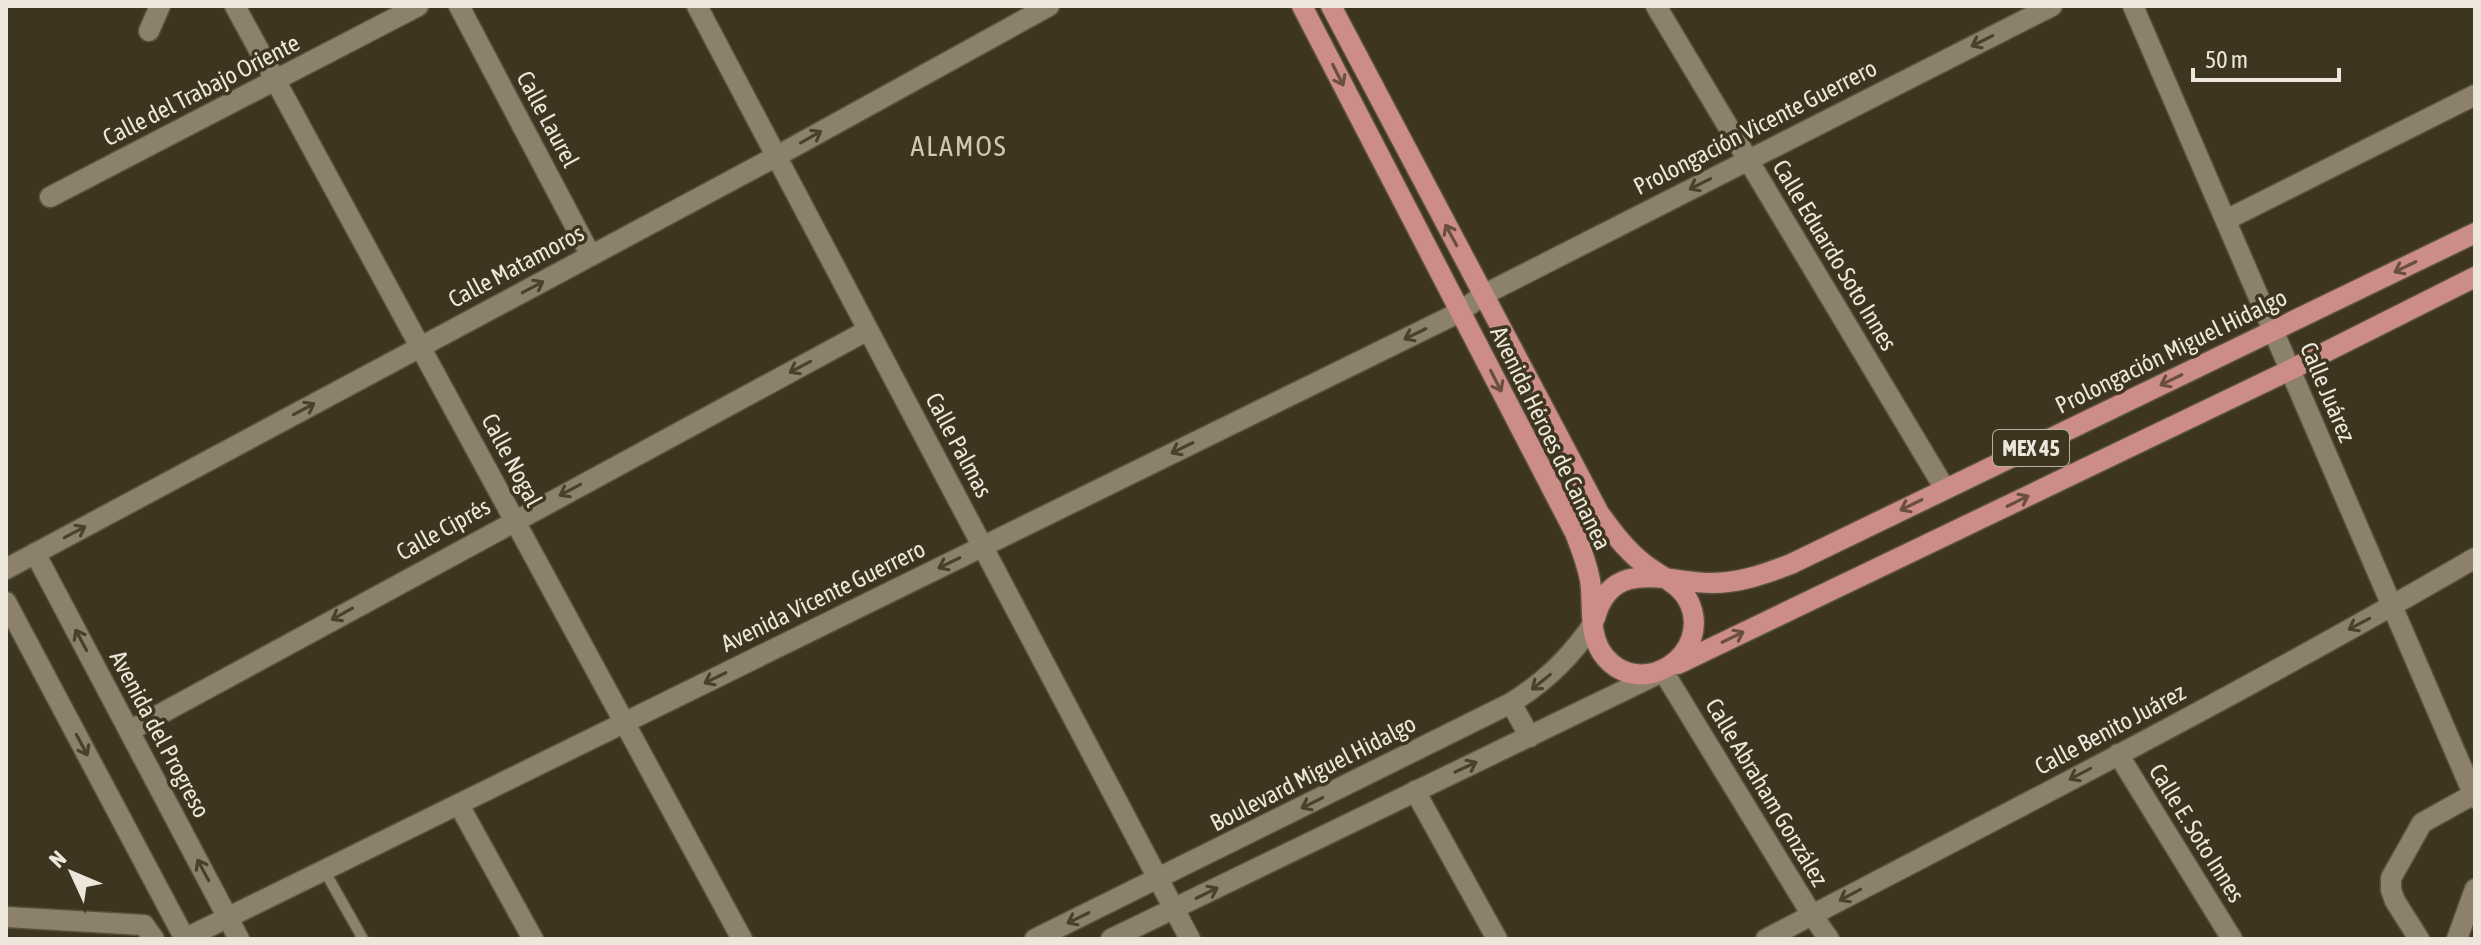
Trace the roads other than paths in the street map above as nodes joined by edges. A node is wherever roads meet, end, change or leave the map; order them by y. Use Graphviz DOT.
graph roads {
  1 [pos="160,6"];
  2 [pos="235,6"];
  3 [pos="418,6"];
  4 [pos="459,6"];
  5 [pos="697,6"];
  6 [pos="1049,6"];
  7 [pos="1302,6"];
  8 [pos="1331,6"];
  9 [pos="1656,6"];
  10 [pos="2052,6"];
  11 [pos="2133,6"];
  12 [pos="149,31"];
  13 [pos="276,80"];
  14 [pos="2475,95"];
  15 [pos="777,156"];
  16 [pos="1748,160"];
  17 [pos="50,197"];
  18 [pos="2226,220"];
  19 [pos="2475,233"];
  20 [pos="591,256"];
  21 [pos="2475,277"];
  22 [pos="1483,295"];
  23 [pos="1460,312"];
  24 [pos="868,330"];
  25 [pos="2273,331"];
  26 [pos="420,347"];
  27 [pos="2290,370"];
  28 [pos="1945,489"];
  29 [pos="514,520"];
  30 [pos="983,546"];
  31 [pos="35,553"];
  32 [pos="2475,558"];
  33 [pos="6,569"];
  34 [pos="1662,576"];
  35 [pos="6,602"];
  36 [pos="2392,606"];
  37 [pos="1593,624"];
  38 [pos="1663,671"];
  39 [pos="1511,703"];
  40 [pos="624,722"];
  41 [pos="129,731"];
  42 [pos="1530,737"];
  43 [pos="2118,754"];
  44 [pos="1415,791"];
  45 [pos="2474,796"];
  46 [pos="459,805"];
  47 [pos="324,870"];
  48 [pos="1159,879"];
  49 [pos="2475,889"];
  50 [pos="1174,909"];
  51 [pos="1812,915"];
  52 [pos="6,917"];
  53 [pos="228,918"];
  54 [pos="154,939"];
  55 [pos="185,939"];
  56 [pos="239,939"];
  57 [pos="363,939"];
  58 [pos="533,939"];
  59 [pos="742,939"];
  60 [pos="1035,939"];
  61 [pos="1111,939"];
  62 [pos="1190,939"];
  63 [pos="1497,939"];
  64 [pos="1766,939"];
  65 [pos="1829,939"];
  66 [pos="2232,939"];
  67 [pos="2419,939"];
  68 [pos="2457,939"];
  1 -- 12 [label="street"];
  2 -- 13 [label="street, Calle Nogal"];
  3 -- 13 [label="street, Calle del Trabajo Oriente"];
  4 -- 20 [label="street, Calle Laurel"];
  5 -- 15 [label="street, Calle Palmas"];
  15 -- 6 [label="street, Calle Matamoros, one-way"];
  7 -- 23 [label="main road, Avenida Héroes de Cananea / MEX 45, one-way"];
  22 -- 8 [label="main road, Avenida Héroes de Cananea, one-way"];
  9 -- 16 [label="street, Calle Eduardo Soto Innes"];
  10 -- 16 [label="street, Prolongación Vicente Guerrero, one-way"];
  11 -- 18 [label="street, Calle Juárez"];
  13 -- 17 [label="street, Calle del Trabajo Oriente"];
  13 -- 26 [label="street, Calle Nogal"];
  14 -- 18 [label="street"];
  15 -- 20 [label="street, Calle Matamoros"];
  15 -- 24 [label="street, Calle Palmas"];
  16 -- 22 [label="street, Prolongación Vicente Guerrero, one-way"];
  16 -- 28 [label="street, Calle Eduardo Soto Innes"];
  18 -- 25 [label="street, Calle Juárez"];
  19 -- 25 [label="main road, Prolongación Miguel Hidalgo / MEX 45, one-way"];
  26 -- 20 [label="street, Calle Matamoros, one-way"];
  21 -- 27 [label="main road, MEX 45"];
  22 -- 23 [label="street, Avenida Vicente Guerrero"];
  22 -- 34 [label="main road, Avenida Héroes de Cananea"];
  23 -- 30 [label="street, Avenida Vicente Guerrero, one-way"];
  23 -- 37 [label="main road, Avenida Héroes de Cananea / MEX 45, one-way"];
  24 -- 29 [label="street, Calle Ciprés, one-way"];
  24 -- 30 [label="street, Calle Palmas"];
  25 -- 27 [label="street, Calle Juárez"];
  25 -- 28 [label="main road, Prolongación Miguel Hidalgo / MEX 45, one-way"];
  26 -- 29 [label="street, Calle Nogal"];
  31 -- 26 [label="street, Calle Matamoros, one-way"];
  27 -- 36 [label="street, Calle Juárez"];
  38 -- 27 [label="main road, MEX 45, one-way"];
  28 -- 34 [label="main road, Prolongación Miguel Hidalgo / MEX 45, one-way"];
  29 -- 40 [label="street, Calle Nogal"];
  29 -- 41 [label="street, Calle Ciprés, one-way"];
  30 -- 40 [label="street, Avenida Vicente Guerrero, one-way"];
  30 -- 48 [label="street, Calle Palmas"];
  31 -- 33 [label="street, Calle Matamoros"];
  41 -- 31 [label="street, Avenida del Progreso, one-way"];
  32 -- 36 [label="street, Calle Benito Juárez"];
  34 -- 37 [label="main road, Prolongación Miguel Hidalgo / MEX 45"];
  34 -- 38 [label="main road, Avenida Héroes de Cananea"];
  35 -- 55 [label="street, one-way"];
  36 -- 43 [label="street, Calle Benito Juárez, one-way"];
  36 -- 45 [label="street, Calle Juárez"];
  37 -- 38 [label="main road, Avenida Héroes de Cananea / MEX 45"];
  37 -- 39 [label="street, Boulevard Miguel Hidalgo, one-way"];
  38 -- 42 [label="street"];
  38 -- 51 [label="street, Calle Abraham González"];
  39 -- 42 [label="street"];
  39 -- 48 [label="street, Boulevard Miguel Hidalgo, one-way"];
  40 -- 46 [label="street, Avenida Vicente Guerrero"];
  40 -- 59 [label="street, Calle Nogal"];
  53 -- 41 [label="street, Avenida del Progreso, one-way"];
  44 -- 42 [label="street, one-way"];
  43 -- 51 [label="street, Calle Benito Juárez, one-way"];
  43 -- 66 [label="street, Calle E. Soto Innes"];
  50 -- 44 [label="street, one-way"];
  44 -- 63 [label="street"];
  45 -- 67 [label="street"];
  46 -- 47 [label="street, Avenida Vicente Guerrero"];
  46 -- 58 [label="street"];
  47 -- 53 [label="street, Avenida Vicente Guerrero"];
  47 -- 57 [label="lane"];
  48 -- 50 [label="street, Calle Palmas"];
  48 -- 60 [label="street, Boulevard Miguel Hidalgo, one-way"];
  49 -- 68 [label="street"];
  50 -- 61 [label="street"];
  50 -- 62 [label="street, Calle Palmas"];
  51 -- 64 [label="street, Calle Benito Juárez"];
  51 -- 65 [label="street, Calle Abraham González"];
  52 -- 54 [label="street"];
  53 -- 55 [label="street, Avenida Vicente Guerrero"];
  53 -- 56 [label="street, Avenida del Progreso"];
}
